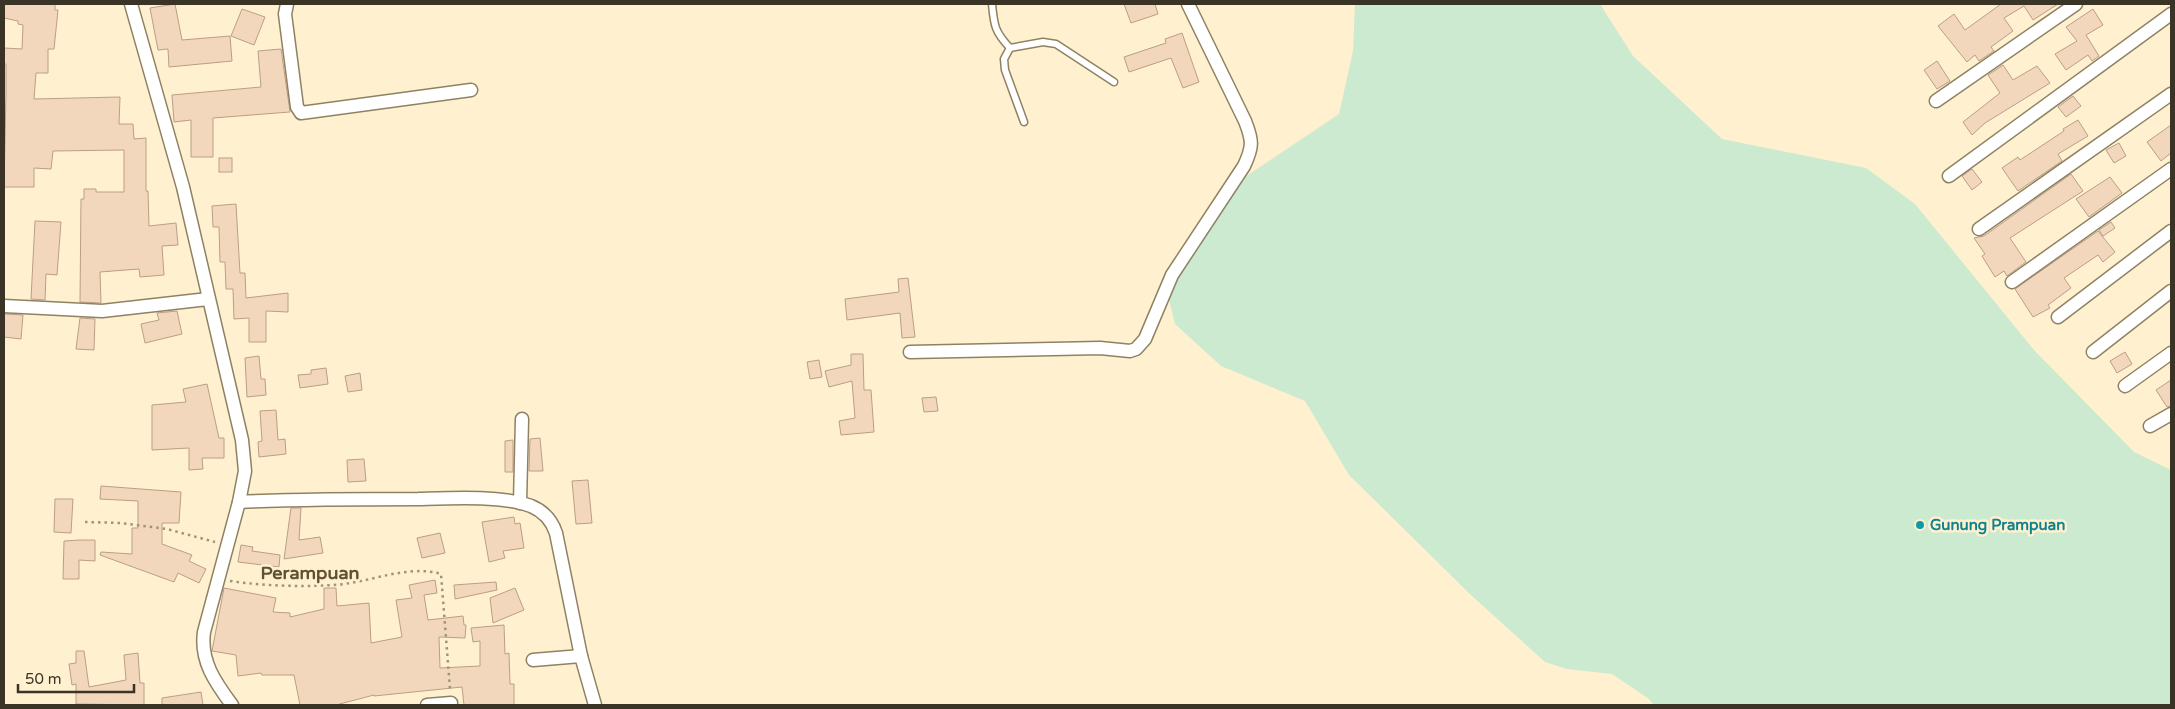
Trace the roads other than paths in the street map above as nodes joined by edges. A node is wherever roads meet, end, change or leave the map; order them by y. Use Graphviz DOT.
graph roads {
  1 [pos="131,4"];
  2 [pos="287,4"];
  3 [pos="992,4"];
  4 [pos="1188,4"];
  5 [pos="2076,4"];
  6 [pos="2171,14"];
  7 [pos="1010,48"];
  8 [pos="1114,82"];
  9 [pos="470,90"];
  10 [pos="2171,94"];
  11 [pos="1936,102"];
  12 [pos="1024,122"];
  13 [pos="2171,169"];
  14 [pos="1949,176"];
  15 [pos="1979,229"];
  16 [pos="2171,231"];
  17 [pos="2012,282"];
  18 [pos="2171,291"];
  19 [pos="208,299"];
  20 [pos="4,306"];
  21 [pos="2058,317"];
  22 [pos="910,352"];
  23 [pos="2093,352"];
  24 [pos="2171,353"];
  25 [pos="2125,386"];
  26 [pos="2171,414"];
  27 [pos="522,419"];
  28 [pos="2150,426"];
  29 [pos="239,502"];
  30 [pos="520,504"];
  31 [pos="581,656"];
  32 [pos="533,660"];
  33 [pos="451,703"];
  34 [pos="232,705"];
  35 [pos="427,705"];
  36 [pos="595,705"];
  1 -- 19 [label="street"];
  2 -- 9 [label="street"];
  3 -- 7 [label="lane"];
  4 -- 22 [label="street"];
  5 -- 11 [label="street"];
  6 -- 14 [label="street"];
  7 -- 8 [label="lane"];
  7 -- 12 [label="lane"];
  10 -- 15 [label="street"];
  13 -- 17 [label="street"];
  16 -- 21 [label="street"];
  18 -- 23 [label="street"];
  19 -- 20 [label="street"];
  19 -- 29 [label="street"];
  24 -- 25 [label="street"];
  26 -- 28 [label="street"];
  27 -- 30 [label="street"];
  29 -- 30 [label="street"];
  29 -- 34 [label="street"];
  30 -- 31 [label="street"];
  31 -- 32 [label="street"];
  31 -- 36 [label="street"];
  33 -- 35 [label="street"];
}
